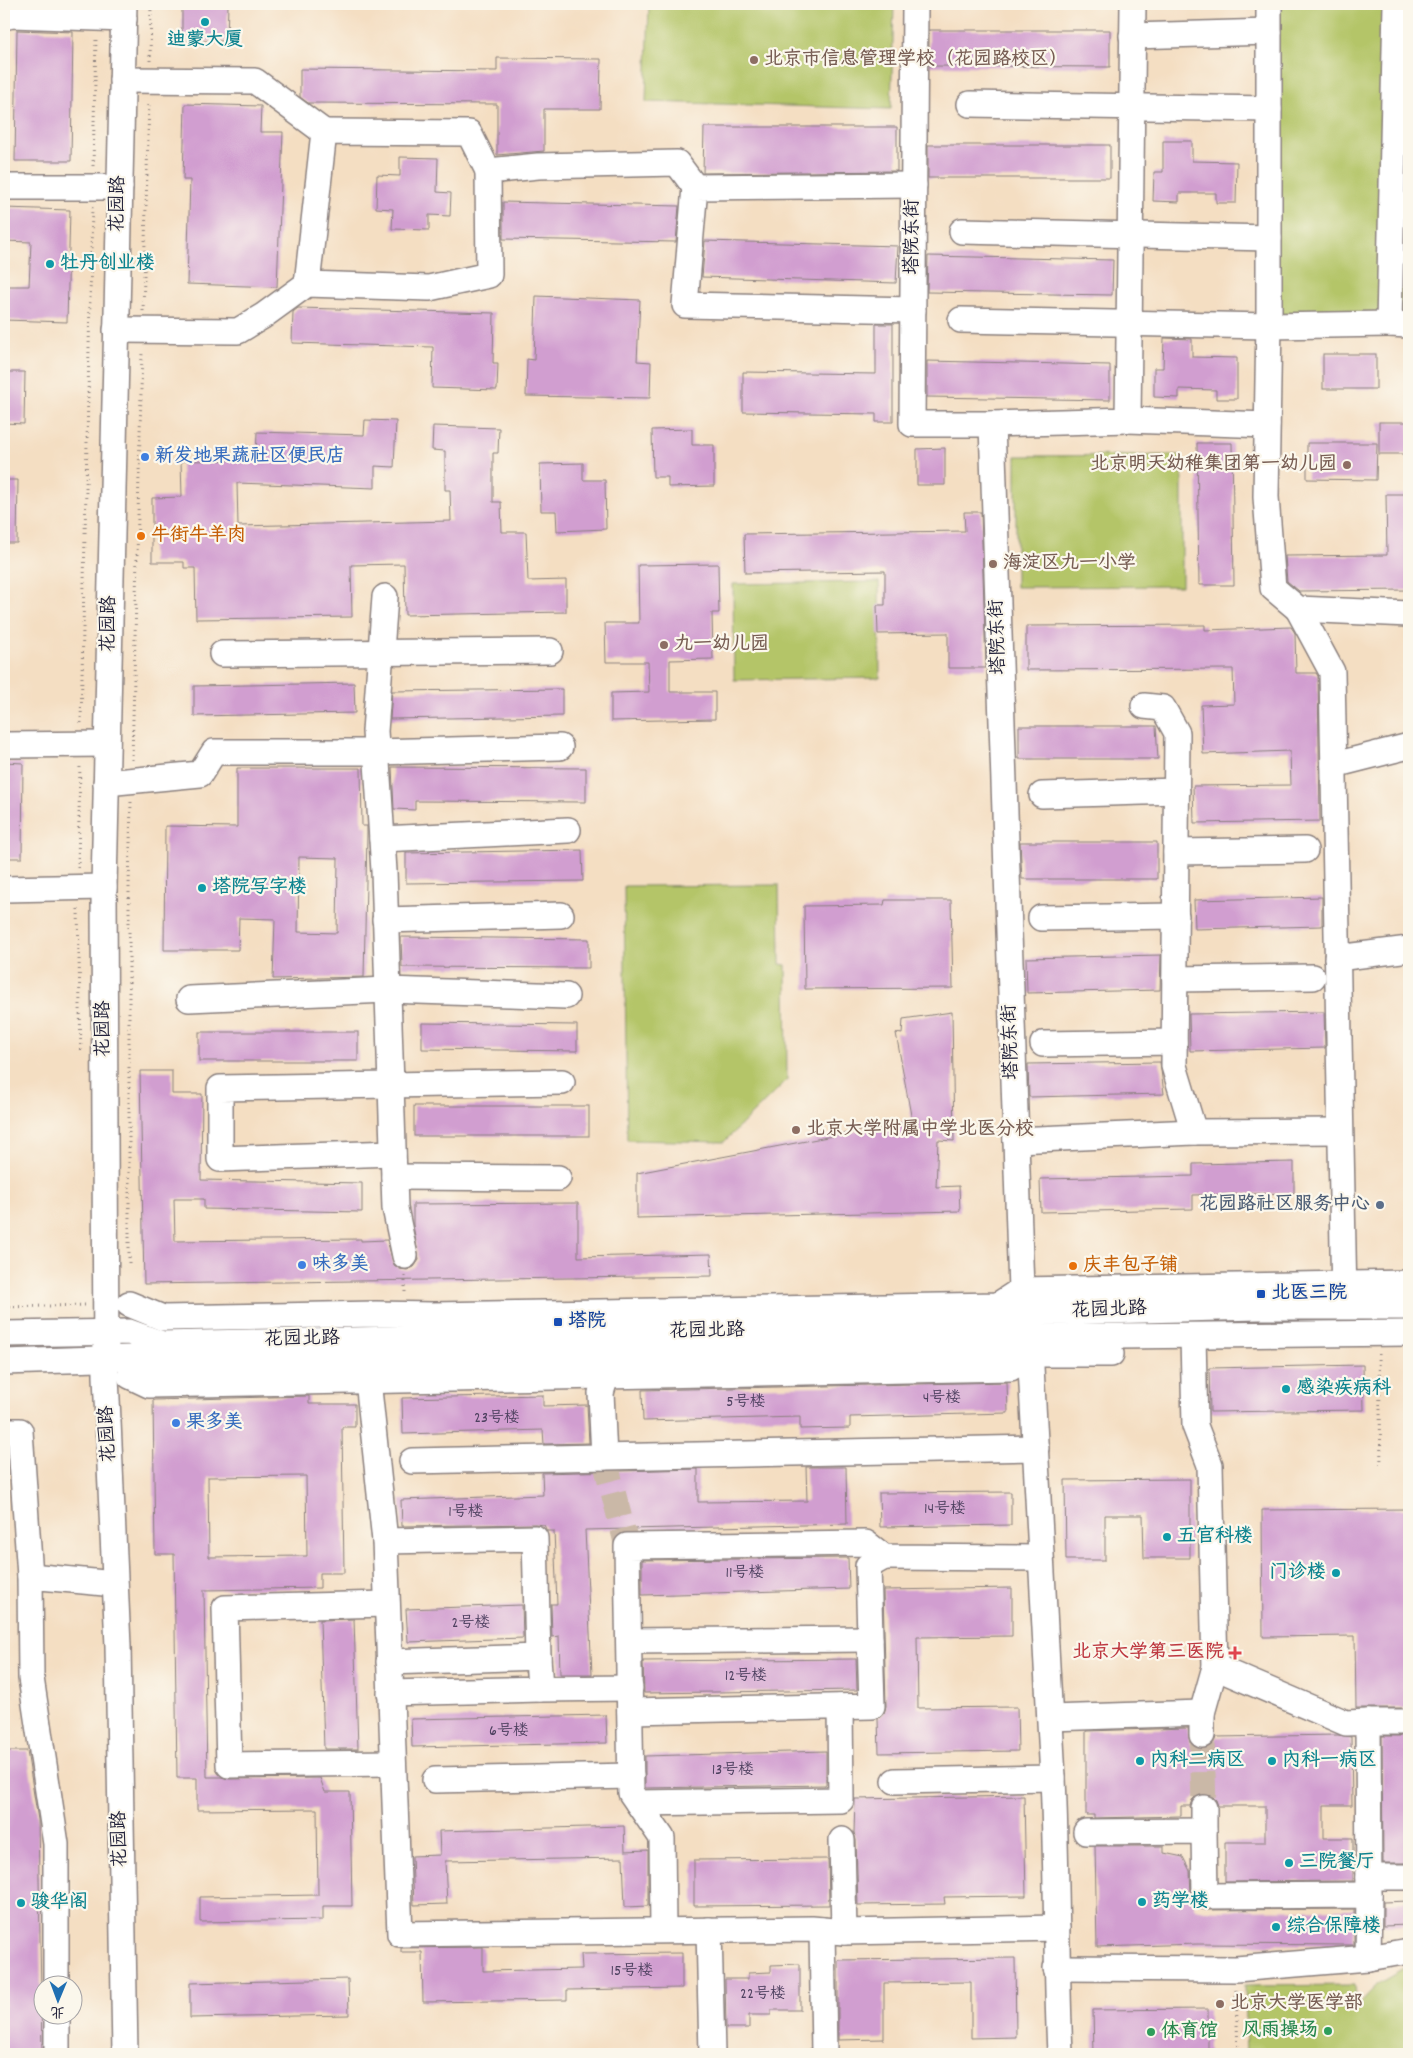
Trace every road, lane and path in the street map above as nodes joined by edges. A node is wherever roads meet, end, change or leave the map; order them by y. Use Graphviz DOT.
graph roads {
  1 [pos="151,4"];
  2 [pos="915,4"];
  3 [pos="1133,4"];
  4 [pos="1269,4"];
  5 [pos="1396,4"];
  6 [pos="124,11"];
  7 [pos="4,17"];
  8 [pos="1269,32"];
  9 [pos="1132,36"];
  10 [pos="122,80"];
  11 [pos="150,80"];
  12 [pos="970,104"];
  13 [pos="1132,107"];
  14 [pos="1269,109"];
  15 [pos="324,132"];
  16 [pos="488,171"];
  17 [pos="914,185"];
  18 [pos="695,186"];
  19 [pos="4,187"];
  20 [pos="120,187"];
  21 [pos="962,231"];
  22 [pos="1130,235"];
  23 [pos="1269,238"];
  24 [pos="307,284"];
  25 [pos="913,310"];
  26 [pos="961,320"];
  27 [pos="1129,323"];
  28 [pos="1399,324"];
  29 [pos="1269,326"];
  30 [pos="116,330"];
  31 [pos="143,330"];
  32 [pos="1128,420"];
  33 [pos="992,424"];
  34 [pos="1268,425"];
  35 [pos="386,597"];
  36 [pos="1298,609"];
  37 [pos="1409,614"];
  38 [pos="550,651"];
  39 [pos="381,652"];
  40 [pos="222,654"];
  41 [pos="1144,706"];
  42 [pos="107,744"];
  43 [pos="4,745"];
  44 [pos="560,746"];
  45 [pos="1409,746"];
  46 [pos="376,752"];
  47 [pos="1334,765"];
  48 [pos="132,780"];
  49 [pos="106,783"];
  50 [pos="1177,792"];
  51 [pos="1042,795"];
  52 [pos="568,830"];
  53 [pos="382,839"];
  54 [pos="1305,850"];
  55 [pos="1176,852"];
  56 [pos="104,887"];
  57 [pos="4,889"];
  58 [pos="561,915"];
  59 [pos="1176,916"];
  60 [pos="1041,918"];
  61 [pos="385,920"];
  62 [pos="1409,949"];
  63 [pos="1337,958"];
  64 [pos="1313,977"];
  65 [pos="1175,979"];
  66 [pos="387,990"];
  67 [pos="566,996"];
  68 [pos="189,999"];
  69 [pos="1174,1042"];
  70 [pos="1043,1044"];
  71 [pos="562,1082"];
  72 [pos="391,1084"];
  73 [pos="1340,1131"];
  74 [pos="1194,1132"];
  75 [pos="1016,1140"];
  76 [pos="394,1165"];
  77 [pos="558,1178"];
  78 [pos="405,1256"];
  79 [pos="129,1264"];
  80 [pos="1409,1283"];
  81 [pos="1343,1296"];
  82 [pos="118,1304"];
  83 [pos="4,1307"];
  84 [pos="1409,1307"];
  85 [pos="1025,1324"];
  86 [pos="106,1332"];
  87 [pos="1409,1333"];
  88 [pos="4,1334"];
  89 [pos="1193,1345"];
  90 [pos="1409,1347"];
  91 [pos="1379,1348"];
  92 [pos="106,1359"];
  93 [pos="4,1362"];
  94 [pos="605,1367"];
  95 [pos="371,1371"];
  96 [pos="130,1376"];
  97 [pos="4,1431"];
  98 [pos="1036,1448"];
  99 [pos="604,1457"];
  100 [pos="412,1461"];
  101 [pos="1381,1468"];
  102 [pos="385,1541"];
  103 [pos="884,1557"];
  104 [pos="1040,1558"];
  105 [pos="30,1576"];
  106 [pos="115,1584"];
  107 [pos="388,1604"];
  108 [pos="870,1639"];
  109 [pos="629,1641"];
  110 [pos="538,1657"];
  111 [pos="389,1662"];
  112 [pos="1215,1667"];
  113 [pos="540,1689"];
  114 [pos="390,1693"];
  115 [pos="630,1699"];
  116 [pos="840,1707"];
  117 [pos="1050,1718"];
  118 [pos="1368,1722"];
  119 [pos="1409,1722"];
  120 [pos="393,1763"];
  121 [pos="631,1776"];
  122 [pos="1053,1778"];
  123 [pos="436,1780"];
  124 [pos="895,1781"];
  125 [pos="638,1803"];
  126 [pos="1086,1832"];
  127 [pos="842,1840"];
  128 [pos="1409,1877"];
  129 [pos="1369,1886"];
  130 [pos="1056,1928"];
  131 [pos="663,1930"];
  132 [pos="708,1930"];
  133 [pos="833,1931"];
  134 [pos="1409,1951"];
  135 [pos="1368,1958"];
  136 [pos="1056,1968"];
  137 [pos="1236,1969"];
  138 [pos="56,1976"];
  139 [pos="57,2026"];
  140 [pos="57,2054"];
  141 [pos="125,2054"];
  142 [pos="712,2054"];
  143 [pos="824,2054"];
  144 [pos="1060,2054"];
  145 [pos="1238,2054"];
  1 -- 11 [label="path"];
  2 -- 17 [label="street, 塔院东街"];
  3 -- 9 [label="street"];
  4 -- 8 [label="street"];
  5 -- 28 [label="street"];
  6 -- 7 [label="street"];
  6 -- 10 [label="street, 花园路"];
  8 -- 9 [label="street"];
  8 -- 14 [label="street"];
  9 -- 13 [label="street"];
  10 -- 11 [label="street"];
  10 -- 20 [label="street, 花园路"];
  11 -- 15 [label="street"];
  11 -- 31 [label="path"];
  12 -- 13 [label="street"];
  13 -- 14 [label="street"];
  13 -- 22 [label="street"];
  14 -- 23 [label="street"];
  15 -- 16 [label="street"];
  15 -- 24 [label="street"];
  16 -- 18 [label="street"];
  16 -- 24 [label="street"];
  17 -- 18 [label="street"];
  17 -- 25 [label="street, 塔院东街"];
  18 -- 25 [label="street"];
  19 -- 20 [label="street"];
  20 -- 30 [label="street, 花园路"];
  21 -- 22 [label="street"];
  22 -- 23 [label="street"];
  22 -- 27 [label="street"];
  23 -- 29 [label="street"];
  24 -- 31 [label="street"];
  25 -- 33 [label="street, 塔院东街"];
  26 -- 27 [label="street"];
  27 -- 29 [label="street"];
  27 -- 32 [label="street"];
  28 -- 29 [label="street"];
  29 -- 34 [label="street"];
  30 -- 31 [label="street"];
  30 -- 42 [label="street, 花园路"];
  31 -- 48 [label="path"];
  32 -- 33 [label="street"];
  32 -- 34 [label="street"];
  33 -- 75 [label="street, 塔院东街"];
  34 -- 36 [label="street"];
  35 -- 39 [label="street"];
  36 -- 37 [label="street"];
  36 -- 47 [label="street"];
  38 -- 39 [label="street"];
  39 -- 40 [label="street"];
  39 -- 46 [label="street"];
  41 -- 50 [label="street"];
  42 -- 43 [label="street"];
  42 -- 49 [label="street, 花园路"];
  44 -- 46 [label="street"];
  45 -- 47 [label="street"];
  46 -- 48 [label="street"];
  46 -- 53 [label="street"];
  47 -- 63 [label="street"];
  48 -- 49 [label="street"];
  48 -- 79 [label="path"];
  49 -- 56 [label="street, 花园路"];
  50 -- 51 [label="street"];
  50 -- 55 [label="street"];
  52 -- 53 [label="street"];
  53 -- 61 [label="street"];
  54 -- 55 [label="street"];
  55 -- 59 [label="street"];
  56 -- 57 [label="street"];
  56 -- 82 [label="street, 花园路"];
  58 -- 61 [label="street"];
  59 -- 60 [label="street"];
  59 -- 65 [label="street"];
  61 -- 66 [label="street"];
  62 -- 63 [label="street"];
  63 -- 73 [label="street"];
  64 -- 65 [label="street"];
  65 -- 69 [label="street"];
  66 -- 67 [label="street"];
  66 -- 68 [label="street"];
  66 -- 72 [label="street"];
  69 -- 70 [label="street"];
  69 -- 74 [label="street"];
  71 -- 72 [label="street"];
  72 -- 76 [label="street"];
  72 -- 76 [label="street"];
  73 -- 74 [label="street"];
  73 -- 81 [label="street"];
  74 -- 75 [label="street"];
  75 -- 85 [label="street, 塔院东街"];
  76 -- 77 [label="street"];
  76 -- 78 [label="street"];
  80 -- 81 [label="street"];
  81 -- 84 [label="street, 花园北路"];
  81 -- 85 [label="street, 花园北路"];
  82 -- 83 [label="path"];
  82 -- 85 [label="street"];
  82 -- 86 [label="street, 花园路"];
  85 -- 86 [label="street, 花园北路"];
  85 -- 89 [label="street"];
  85 -- 94 [label="street"];
  85 -- 98 [label="street, 塔院东街"];
  86 -- 88 [label="street, 花园北路"];
  86 -- 92 [label="street, 花园路"];
  87 -- 89 [label="street"];
  89 -- 91 [label="street"];
  89 -- 112 [label="street"];
  90 -- 91 [label="street"];
  91 -- 101 [label="path"];
  92 -- 93 [label="street, 花园北路"];
  92 -- 95 [label="street, 花园北路"];
  92 -- 106 [label="street, 花园路"];
  94 -- 95 [label="street"];
  94 -- 99 [label="street"];
  95 -- 96 [label="street"];
  95 -- 102 [label="street"];
  97 -- 105 [label="street"];
  98 -- 99 [label="street"];
  98 -- 104 [label="street, 塔院东街"];
  99 -- 100 [label="street"];
  102 -- 107 [label="street"];
  102 -- 110 [label="street"];
  103 -- 104 [label="street"];
  103 -- 108 [label="street"];
  103 -- 109 [label="street"];
  104 -- 117 [label="street, 塔院东街"];
  105 -- 106 [label="street"];
  105 -- 138 [label="street"];
  106 -- 141 [label="street, 花园路"];
  107 -- 111 [label="street"];
  107 -- 120 [label="street"];
  108 -- 109 [label="street"];
  108 -- 116 [label="street"];
  109 -- 115 [label="street"];
  110 -- 111 [label="street"];
  110 -- 113 [label="street"];
  111 -- 114 [label="street"];
  112 -- 117 [label="street"];
  112 -- 118 [label="street"];
  113 -- 114 [label="street"];
  113 -- 115 [label="street"];
  114 -- 120 [label="street"];
  115 -- 116 [label="street"];
  115 -- 121 [label="street"];
  116 -- 125 [label="street"];
  117 -- 122 [label="street, 塔院东街"];
  118 -- 119 [label="street"];
  118 -- 129 [label="street"];
  120 -- 131 [label="street"];
  121 -- 123 [label="street"];
  121 -- 125 [label="street"];
  122 -- 124 [label="street"];
  122 -- 130 [label="street, 塔院东街"];
  125 -- 131 [label="street"];
  126 -- 129 [label="street"];
  127 -- 133 [label="street"];
  128 -- 129 [label="street"];
  129 -- 135 [label="street"];
  130 -- 133 [label="street"];
  130 -- 136 [label="street, 塔院东街"];
  131 -- 132 [label="street"];
  132 -- 133 [label="street"];
  132 -- 142 [label="street"];
  133 -- 143 [label="street"];
  134 -- 135 [label="street"];
  135 -- 137 [label="street"];
  136 -- 137 [label="street"];
  136 -- 144 [label="street, 塔院东街"];
  137 -- 145 [label="path"];
  139 -- 140 [label="street"];
}
